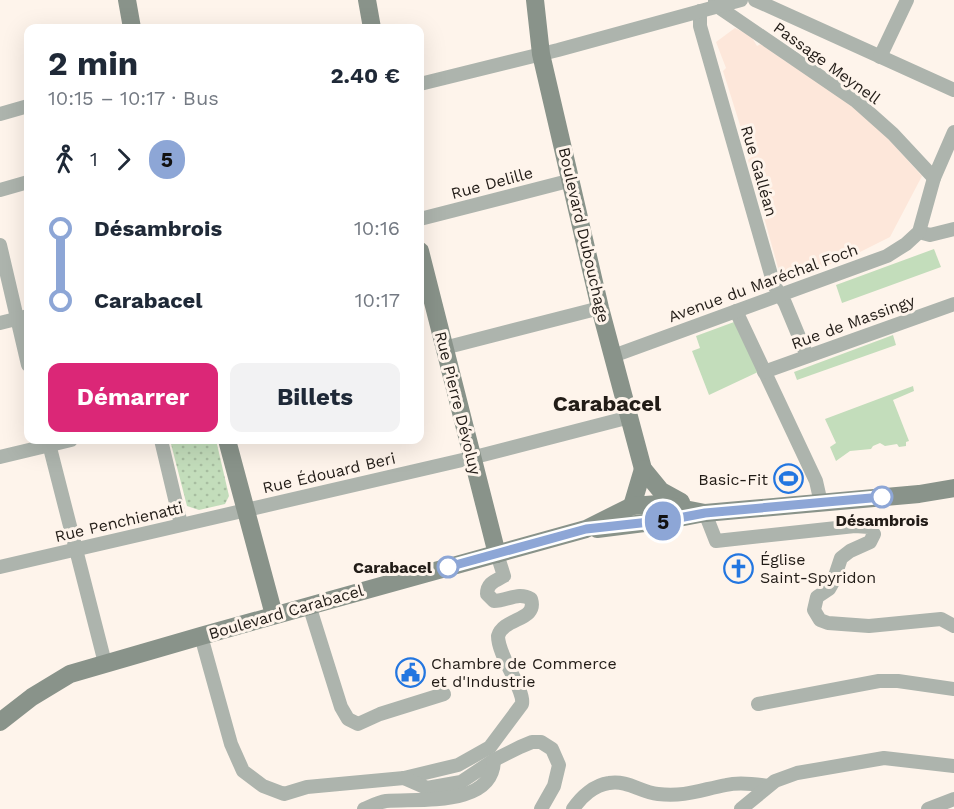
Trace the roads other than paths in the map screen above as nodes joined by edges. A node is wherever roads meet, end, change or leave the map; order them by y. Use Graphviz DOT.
graph roads {
  1 [pos="127,0"];
  2 [pos="367,0"];
  3 [pos="535,0"];
  4 [pos="741,0"];
  5 [pos="757,0"];
  6 [pos="907,0"];
  7 [pos="716,3"];
  8 [pos="700,11"];
  9 [pos="131,24"];
  10 [pos="371,24"];
  11 [pos="541,54"];
  12 [pos="880,57"];
  13 [pos="424,83"];
  14 [pos="954,90"];
  15 [pos="24,107"];
  16 [pos="0,114"];
  17 [pos="954,132"];
  18 [pos="934,178"];
  19 [pos="572,180"];
  20 [pos="24,183"];
  21 [pos="0,190"];
  22 [pos="424,218"];
  23 [pos="954,230"];
  24 [pos="919,232"];
  25 [pos="0,245"];
  26 [pos="424,267"];
  27 [pos="780,295"];
  28 [pos="954,304"];
  29 [pos="600,308"];
  30 [pos="736,311"];
  31 [pos="23,318"];
  32 [pos="0,323"];
  33 [pos="444,348"];
  34 [pos="613,356"];
  35 [pos="807,356"];
  36 [pos="764,372"];
  37 [pos="630,417"];
  38 [pos="42,444"];
  39 [pos="49,444"];
  40 [pos="162,444"];
  41 [pos="228,444"];
  42 [pos="0,457"];
  43 [pos="471,458"];
  44 [pos="643,469"];
  45 [pos="954,488"];
  46 [pos="821,503"];
  47 [pos="632,506"];
  48 [pos="245,509"];
  49 [pos="705,513"];
  50 [pos="182,524"];
  51 [pos="586,529"];
  52 [pos="76,549"];
  53 [pos="496,554"];
  54 [pos="0,567"];
  55 [pos="309,605"];
  56 [pos="274,615"];
  57 [pos="954,626"];
  58 [pos="201,636"];
  59 [pos="105,663"];
  60 [pos="954,689"];
  61 [pos="444,694"];
  62 [pos="758,704"];
  63 [pos="0,722"];
  64 [pos="494,760"];
  65 [pos="954,766"];
  66 [pos="404,778"];
  67 [pos="768,786"];
  68 [pos="954,799"];
  69 [pos="364,809"];
  70 [pos="541,809"];
  71 [pos="573,809"];
  72 [pos="741,809"];
  73 [pos="927,809"];
  1 -- 9 [label="main road"];
  2 -- 10 [label="main road"];
  3 -- 11 [label="main road, Boulevard Dubouchage"];
  4 -- 7 [label="street"];
  5 -- 12 [label="street"];
  6 -- 12 [label="street"];
  7 -- 8 [label="street"];
  7 -- 18 [label="street, Passage Meynell"];
  8 -- 11 [label="street"];
  8 -- 27 [label="street, Rue Galléan"];
  11 -- 13 [label="street"];
  11 -- 19 [label="main road, Boulevard Dubouchage"];
  12 -- 14 [label="street"];
  15 -- 16 [label="street"];
  17 -- 18 [label="street"];
  18 -- 24 [label="street"];
  19 -- 22 [label="street, Rue Delille"];
  19 -- 29 [label="main road, Boulevard Dubouchage"];
  20 -- 21 [label="street"];
  23 -- 24 [label="street"];
  24 -- 27 [label="street, Avenue du Maréchal Foch"];
  25 -- 31 [label="street"];
  26 -- 33 [label="main road, Rue Pierre Dévoluy"];
  27 -- 30 [label="street, Avenue du Maréchal Foch"];
  27 -- 35 [label="street, Rue Galléan"];
  28 -- 35 [label="street, Rue de Massingy"];
  29 -- 33 [label="street"];
  29 -- 34 [label="main road, Boulevard Dubouchage"];
  30 -- 34 [label="street, Avenue du Maréchal Foch"];
  30 -- 36 [label="street"];
  31 -- 32 [label="street"];
  33 -- 43 [label="main road, Rue Pierre Dévoluy"];
  34 -- 37 [label="main road, Boulevard Dubouchage"];
  35 -- 36 [label="street, Rue de Massingy"];
  36 -- 46 [label="street"];
  37 -- 43 [label="street, Rue Édouard Beri"];
  37 -- 44 [label="main road, Boulevard Dubouchage"];
  38 -- 42 [label="street"];
  39 -- 52 [label="street"];
  40 -- 50 [label="street"];
  41 -- 48 [label="main road"];
  43 -- 48 [label="street, Rue Édouard Beri"];
  43 -- 53 [label="main road, Rue Pierre Dévoluy"];
  44 -- 47 [label="main road, Boulevard Dubouchage"];
  44 -- 49 [label="main road, Boulevard Dubouchage"];
  45 -- 46 [label="main road"];
  46 -- 49 [label="main road"];
  47 -- 49 [label="main road, Boulevard Carabacel"];
  47 -- 51 [label="main road, Boulevard Carabacel"];
  48 -- 50 [label="street, Rue Penchienatti"];
  48 -- 56 [label="main road"];
  49 -- 51 [label="main road, Boulevard Carabacel"];
  49 -- 57 [label="street"];
  50 -- 52 [label="street, Rue Penchienatti"];
  51 -- 53 [label="main road, Boulevard Carabacel"];
  52 -- 54 [label="street, Rue Penchienatti"];
  52 -- 59 [label="street"];
  53 -- 55 [label="main road, Boulevard Carabacel"];
  53 -- 66 [label="street"];
  55 -- 56 [label="main road, Boulevard Carabacel"];
  55 -- 61 [label="street"];
  56 -- 58 [label="main road, Boulevard Carabacel"];
  58 -- 59 [label="main road, Boulevard Carabacel"];
  58 -- 66 [label="street"];
  59 -- 63 [label="main road, Boulevard Carabacel"];
  60 -- 62 [label="street"];
  64 -- 66 [label="street"];
  64 -- 69 [label="street"];
  64 -- 70 [label="street"];
  65 -- 67 [label="street"];
  67 -- 71 [label="street"];
  67 -- 72 [label="street"];
  68 -- 73 [label="street"];
}
